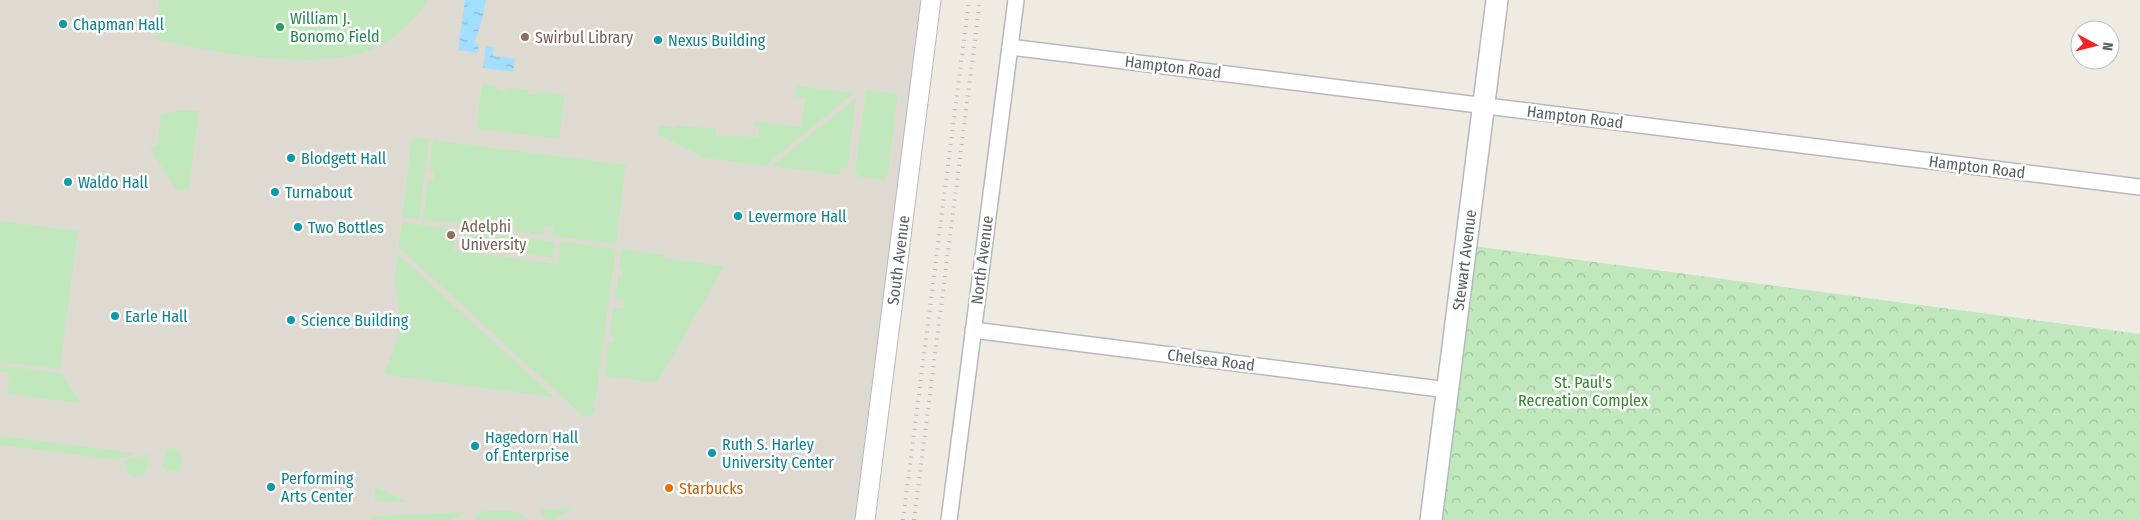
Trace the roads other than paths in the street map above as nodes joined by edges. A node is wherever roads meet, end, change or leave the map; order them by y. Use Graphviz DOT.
graph roads {
  1 [pos="931,0"];
  2 [pos="1016,0"];
  3 [pos="1498,0"];
  4 [pos="1010,47"];
  5 [pos="1484,106"];
  6 [pos="2140,187"];
  7 [pos="973,330"];
  8 [pos="1448,390"];
  9 [pos="865,520"];
  10 [pos="949,520"];
  11 [pos="1431,520"];
  1 -- 9 [label="street, South Avenue"];
  2 -- 4 [label="street, North Avenue"];
  3 -- 5 [label="main road, Stewart Avenue"];
  4 -- 5 [label="street, Hampton Road"];
  4 -- 7 [label="street, North Avenue"];
  5 -- 6 [label="street, Hampton Road"];
  5 -- 8 [label="main road, Stewart Avenue"];
  7 -- 8 [label="street, Chelsea Road"];
  7 -- 10 [label="street, North Avenue"];
  8 -- 11 [label="main road, Stewart Avenue"];
}
